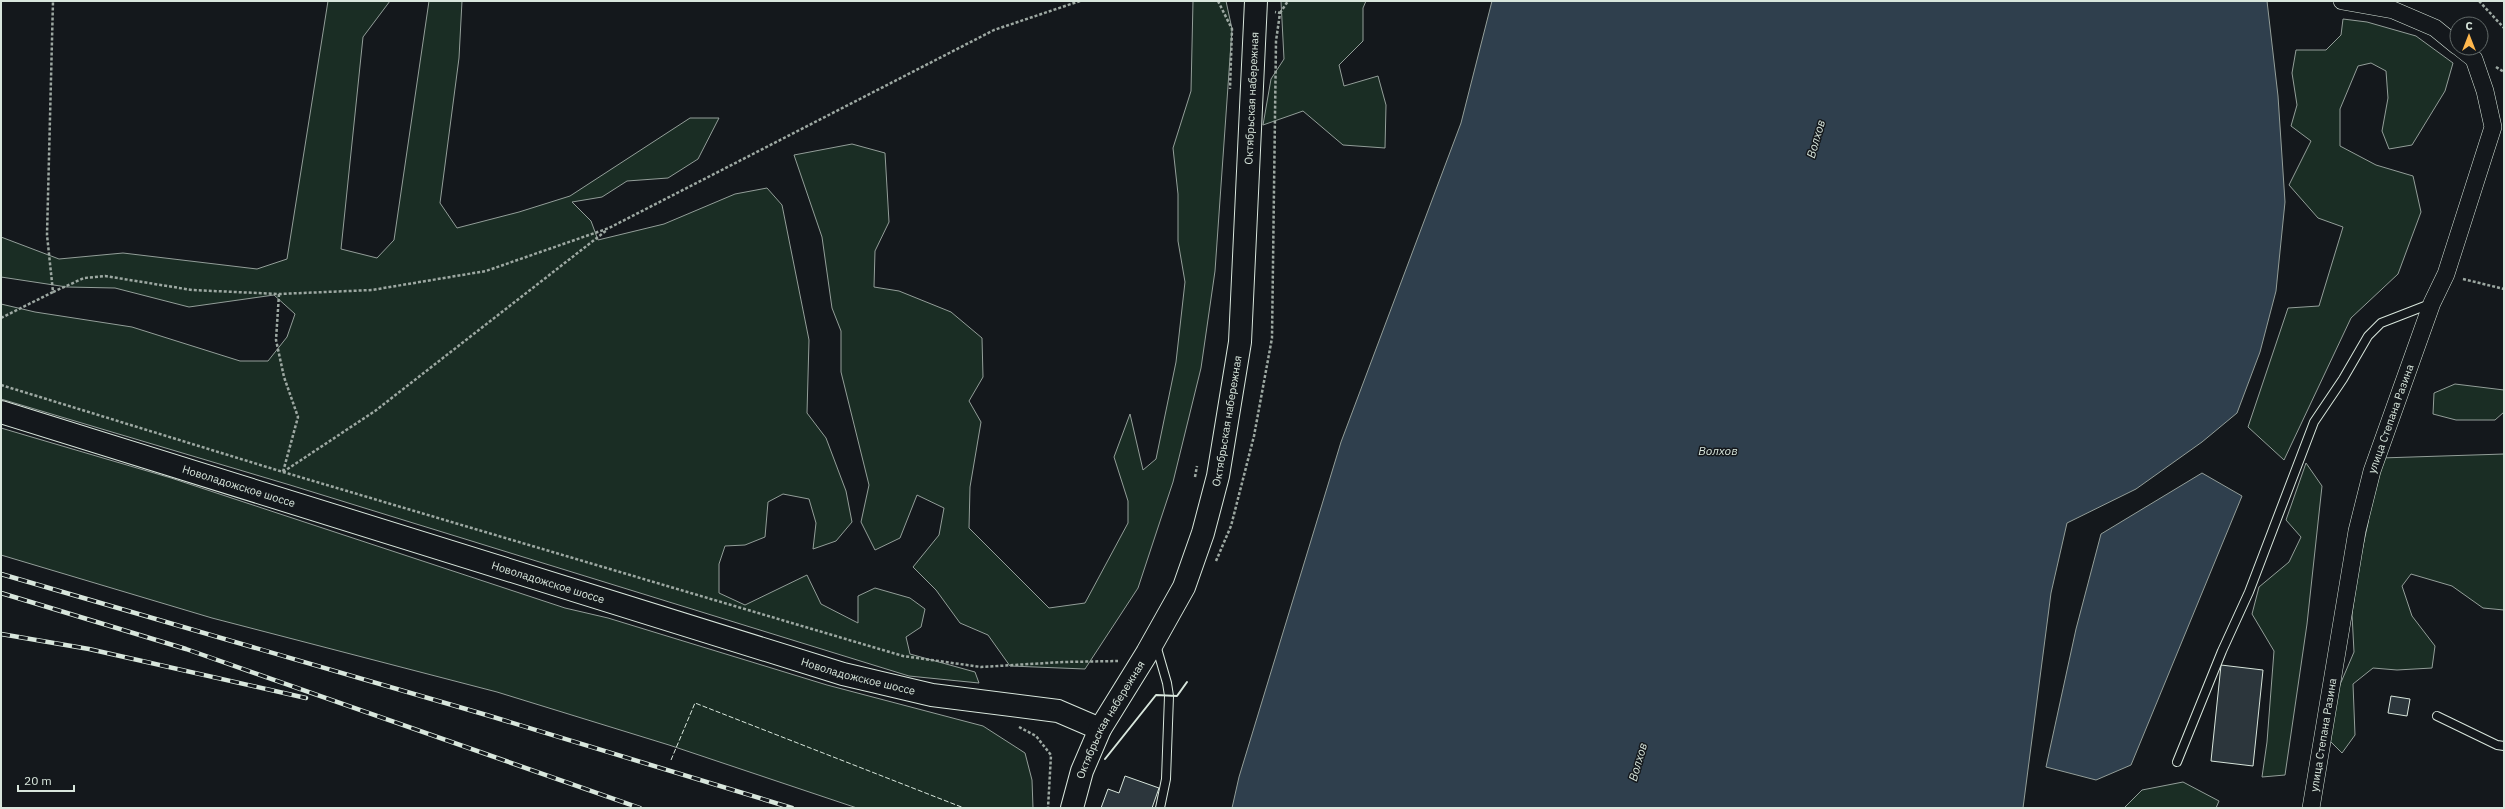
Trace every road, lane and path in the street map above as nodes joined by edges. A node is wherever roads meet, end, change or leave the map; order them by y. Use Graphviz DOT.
graph roads {
  1 [pos="53,1"];
  2 [pos="1080,1"];
  3 [pos="1218,1"];
  4 [pos="1288,1"];
  5 [pos="2342,1"];
  6 [pos="2479,1"];
  7 [pos="1254,4"];
  8 [pos="1280,13"];
  9 [pos="2504,28"];
  10 [pos="2449,39"];
  11 [pos="2470,56"];
  12 [pos="1230,92"];
  13 [pos="609,228"];
  14 [pos="2446,274"];
  15 [pos="2504,289"];
  16 [pos="53,292"];
  17 [pos="279,294"];
  18 [pos="2432,303"];
  19 [pos="1,318"];
  20 [pos="1,385"];
  21 [pos="1,412"];
  22 [pos="1198,461"];
  23 [pos="283,472"];
  24 [pos="1193,484"];
  25 [pos="1154,641"];
  26 [pos="1122,654"];
  27 [pos="2437,716"];
  28 [pos="1018,726"];
  29 [pos="1100,729"];
  30 [pos="2504,746"];
  31 [pos="2177,762"];
  32 [pos="1048,808"];
  33 [pos="1072,808"];
  34 [pos="1160,808"];
  35 [pos="2311,808"];
  1 -- 16 [label="path"];
  2 -- 13 [label="path"];
  3 -- 12 [label="path"];
  4 -- 8 [label="path"];
  5 -- 10 [label="street"];
  6 -- 9 [label="path"];
  7 -- 25 [label="main road, Октябрьская набережная"];
  11 -- 14 [label="street, улица Степана Разина"];
  13 -- 17 [label="path"];
  13 -- 23 [label="path"];
  14 -- 15 [label="path"];
  14 -- 18 [label="street, улица Степана Разина"];
  16 -- 17 [label="path"];
  16 -- 19 [label="path"];
  17 -- 23 [label="path"];
  18 -- 31 [label="lane"];
  18 -- 35 [label="street, улица Степана Разина"];
  20 -- 23 [label="path"];
  21 -- 29 [label="main road, Новоладожское шоссе"];
  22 -- 24 [label="path"];
  23 -- 26 [label="path"];
  25 -- 29 [label="main road, Октябрьская набережная"];
  25 -- 34 [label="lane"];
  27 -- 30 [label="lane"];
  28 -- 32 [label="path"];
  29 -- 33 [label="main road, Октябрьская набережная"];
}
